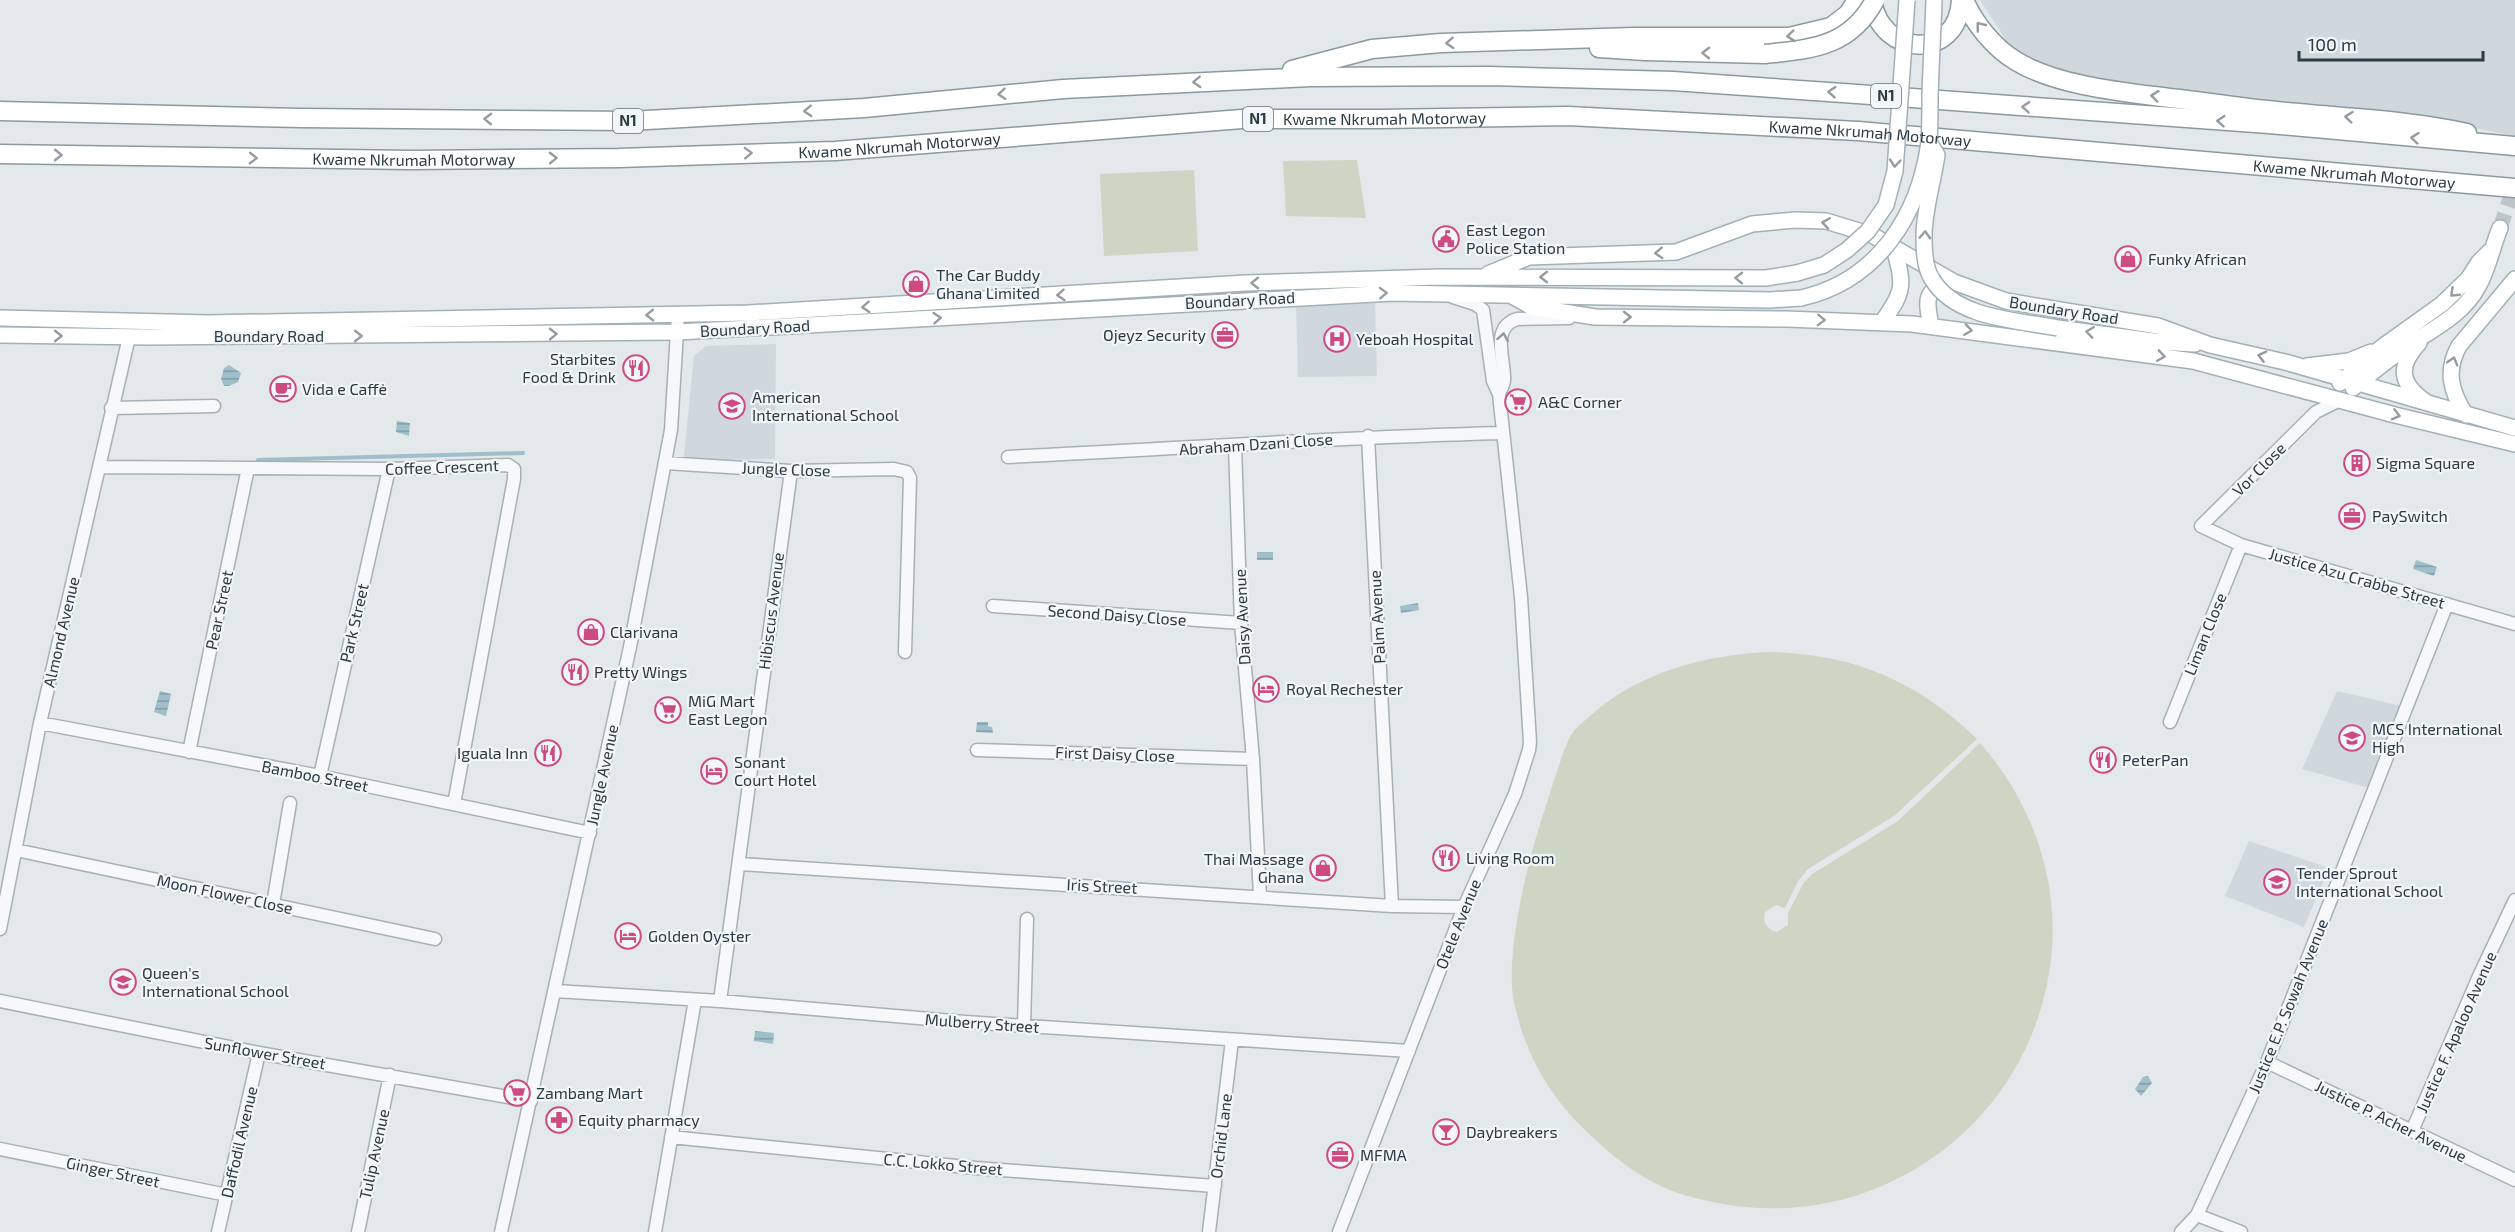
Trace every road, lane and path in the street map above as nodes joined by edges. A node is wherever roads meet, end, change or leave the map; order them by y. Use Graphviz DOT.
graph roads {
  1 [pos="1857,0"];
  2 [pos="1874,0"];
  3 [pos="1908,0"];
  4 [pos="1934,0"];
  5 [pos="1963,0"];
  6 [pos="1509,41"];
  7 [pos="1256,79"];
  8 [pos="0,111"];
  9 [pos="1929,142"];
  10 [pos="2512,146"];
  11 [pos="0,154"];
  12 [pos="2515,188"];
  13 [pos="2500,228"];
  14 [pos="1894,248"];
  15 [pos="2492,249"];
  16 [pos="1481,277"];
  17 [pos="2515,279"];
  18 [pos="1954,282"];
  19 [pos="1436,292"];
  20 [pos="1509,294"];
  21 [pos="678,315"];
  22 [pos="1595,317"];
  23 [pos="0,318"];
  24 [pos="1882,322"];
  25 [pos="1931,326"];
  26 [pos="678,332"];
  27 [pos="0,335"];
  28 [pos="2426,336"];
  29 [pos="129,337"];
  30 [pos="2210,345"];
  31 [pos="2382,347"];
  32 [pos="2302,367"];
  33 [pos="2352,381"];
  34 [pos="1499,394"];
  35 [pos="2332,398"];
  36 [pos="2431,405"];
  37 [pos="214,406"];
  38 [pos="111,408"];
  39 [pos="2466,415"];
  40 [pos="2515,428"];
  41 [pos="1503,433"];
  42 [pos="1368,436"];
  43 [pos="2515,444"];
  44 [pos="1235,446"];
  45 [pos="1008,457"];
  46 [pos="665,463"];
  47 [pos="99,467"];
  48 [pos="248,468"];
  49 [pos="389,469"];
  50 [pos="791,471"];
  51 [pos="2201,526"];
  52 [pos="2241,544"];
  53 [pos="2446,604"];
  54 [pos="993,606"];
  55 [pos="1241,623"];
  56 [pos="2515,624"];
  57 [pos="905,652"];
  58 [pos="40,723"];
  59 [pos="2170,723"];
  60 [pos="977,750"];
  61 [pos="189,752"];
  62 [pos="1253,759"];
  63 [pos="320,776"];
  64 [pos="290,803"];
  65 [pos="454,804"];
  66 [pos="590,833"];
  67 [pos="16,850"];
  68 [pos="740,864"];
  69 [pos="1260,896"];
  70 [pos="2515,900"];
  71 [pos="273,904"];
  72 [pos="1392,906"];
  73 [pos="1464,907"];
  74 [pos="1027,919"];
  75 [pos="0,929"];
  76 [pos="435,939"];
  77 [pos="555,991"];
  78 [pos="695,1000"];
  79 [pos="0,1001"];
  80 [pos="720,1001"];
  81 [pos="1024,1026"];
  82 [pos="1232,1040"];
  83 [pos="1409,1051"];
  84 [pos="259,1053"];
  85 [pos="2267,1062"];
  86 [pos="390,1075"];
  87 [pos="531,1101"];
  88 [pos="2412,1131"];
  89 [pos="671,1137"];
  90 [pos="0,1149"];
  91 [pos="2515,1180"];
  92 [pos="1215,1186"];
  93 [pos="227,1196"];
  94 [pos="2197,1215"];
  95 [pos="1341,1229"];
  96 [pos="218,1232"];
  97 [pos="358,1232"];
  98 [pos="501,1232"];
  99 [pos="655,1232"];
  100 [pos="1209,1232"];
  101 [pos="1355,1232"];
  102 [pos="2181,1232"];
  103 [pos="2241,1232"];
  1 -- 6 [label="highway, one-way"];
  2 -- 5 [label="highway"];
  2 -- 6 [label="highway, one-way, bridge"];
  3 -- 16 [label="main road, Boundary Road, one-way, bridge"];
  4 -- 9 [label="main road, bridge"];
  10 -- 5 [label="highway, one-way"];
  6 -- 7 [label="highway, one-way"];
  7 -- 8 [label="highway, N1, one-way"];
  10 -- 7 [label="highway, N1, one-way"];
  9 -- 20 [label="main road, Boundary Road, bridge"];
  30 -- 9 [label="main road, one-way, bridge"];
  11 -- 12 [label="highway, Kwame Nkrumah Motorway / N1, one-way"];
  13 -- 15 [label="main road"];
  14 -- 16 [label="main road, Boundary Road, one-way"];
  14 -- 18 [label="main road, Boundary Road"];
  14 -- 24 [label="main road"];
  15 -- 28 [label="main road"];
  15 -- 31 [label="main road, one-way"];
  16 -- 21 [label="main road, Boundary Road, one-way"];
  39 -- 17 [label="main road, one-way"];
  18 -- 25 [label="main road"];
  18 -- 30 [label="main road, Boundary Road"];
  19 -- 20 [label="main road, Boundary Road"];
  26 -- 19 [label="main road, Boundary Road, one-way"];
  19 -- 34 [label="street, Otele Avenue"];
  20 -- 22 [label="main road, Boundary Road"];
  21 -- 23 [label="main road, Boundary Road, one-way"];
  21 -- 26 [label="street, Jungle Avenue"];
  22 -- 24 [label="main road, Boundary Road, one-way"];
  34 -- 22 [label="street, Otele Avenue, one-way"];
  24 -- 25 [label="main road, Boundary Road"];
  25 -- 35 [label="main road, Boundary Road, one-way"];
  29 -- 26 [label="main road, Boundary Road, one-way"];
  26 -- 46 [label="street, Jungle Avenue"];
  27 -- 29 [label="main road, Boundary Road, one-way"];
  28 -- 33 [label="main road"];
  28 -- 36 [label="main road"];
  29 -- 38 [label="street, Almond Avenue"];
  32 -- 30 [label="main road, Boundary Road, one-way"];
  31 -- 32 [label="main road"];
  31 -- 33 [label="main road"];
  32 -- 33 [label="main road, Boundary Road"];
  33 -- 35 [label="main road"];
  33 -- 36 [label="main road, Boundary Road"];
  34 -- 41 [label="street, Otele Avenue"];
  35 -- 43 [label="main road, Boundary Road, one-way"];
  35 -- 51 [label="street, Vor Close"];
  36 -- 39 [label="main road, Boundary Road"];
  37 -- 38 [label="street"];
  38 -- 47 [label="street, Almond Avenue"];
  39 -- 40 [label="main road, Boundary Road"];
  41 -- 42 [label="street, Abraham Dzani Close"];
  41 -- 73 [label="street, Otele Avenue"];
  42 -- 44 [label="street, Abraham Dzani Close"];
  42 -- 72 [label="street, Palm Avenue"];
  44 -- 45 [label="street, Abraham Dzani Close"];
  44 -- 55 [label="street, Daisy Avenue"];
  46 -- 50 [label="street, Jungle Close"];
  46 -- 66 [label="street, Jungle Avenue"];
  47 -- 48 [label="street, Coffee Crescent"];
  47 -- 58 [label="street, Almond Avenue"];
  48 -- 49 [label="street, Coffee Crescent"];
  48 -- 61 [label="street, Pear Street"];
  49 -- 63 [label="street, Park Street"];
  49 -- 65 [label="street, Coffee Crescent"];
  50 -- 57 [label="street, Jungle Close"];
  50 -- 68 [label="street, Hibiscus Avenue"];
  51 -- 52 [label="street, Justice Azu Crabbe Street"];
  52 -- 53 [label="street, Justice Azu Crabbe Street"];
  52 -- 59 [label="street, Liman Close"];
  53 -- 56 [label="street, Justice Azu Crabbe Street"];
  53 -- 85 [label="street, Justice E.P. Sowah Avenue"];
  54 -- 55 [label="street, Second Daisy Close"];
  55 -- 62 [label="street, Daisy Avenue"];
  58 -- 61 [label="street, Bamboo Street"];
  58 -- 67 [label="street, Almond Avenue"];
  60 -- 62 [label="street, First Daisy Close"];
  61 -- 63 [label="street, Bamboo Street"];
  62 -- 69 [label="street, Daisy Avenue"];
  63 -- 65 [label="street, Bamboo Street"];
  64 -- 71 [label="street"];
  65 -- 66 [label="street, Bamboo Street"];
  66 -- 77 [label="street, Jungle Avenue"];
  67 -- 71 [label="street, Moon Flower Close"];
  67 -- 75 [label="street, Almond Avenue"];
  68 -- 69 [label="street, Iris Street"];
  68 -- 80 [label="street, Hibiscus Avenue"];
  69 -- 72 [label="street, Iris Street"];
  70 -- 88 [label="street, Justice F. Apaloo Avenue"];
  71 -- 76 [label="street, Moon Flower Close"];
  72 -- 73 [label="street, Iris Street"];
  73 -- 83 [label="street, Otele Avenue"];
  74 -- 81 [label="street"];
  77 -- 78 [label="street, Mulberry Street"];
  77 -- 87 [label="street, Jungle Avenue"];
  78 -- 80 [label="street, Mulberry Street"];
  78 -- 89 [label="street"];
  79 -- 84 [label="street, Sunflower Street"];
  80 -- 81 [label="street, Mulberry Street"];
  81 -- 82 [label="street, Mulberry Street"];
  82 -- 83 [label="street, Mulberry Street"];
  82 -- 92 [label="street, Orchid Lane"];
  83 -- 95 [label="street, Otele Avenue"];
  84 -- 86 [label="street, Sunflower Street"];
  84 -- 93 [label="street, Daffodil Avenue"];
  85 -- 88 [label="street, Justice P. Acher Avenue"];
  85 -- 94 [label="street, Justice E.P. Sowah Avenue"];
  86 -- 87 [label="street, Sunflower Street"];
  86 -- 97 [label="street, Tulip Avenue"];
  87 -- 98 [label="street, Jungle Avenue"];
  88 -- 91 [label="street, Justice P. Acher Avenue"];
  89 -- 92 [label="street, C.C. Lokko Street"];
  89 -- 99 [label="street"];
  90 -- 93 [label="street, Ginger Street"];
  92 -- 100 [label="street, Orchid Lane"];
  93 -- 96 [label="street, Daffodil Avenue"];
  94 -- 102 [label="street, Justice E.P. Sowah Avenue"];
  94 -- 103 [label="street"];
  95 -- 101 [label="street"];
}
